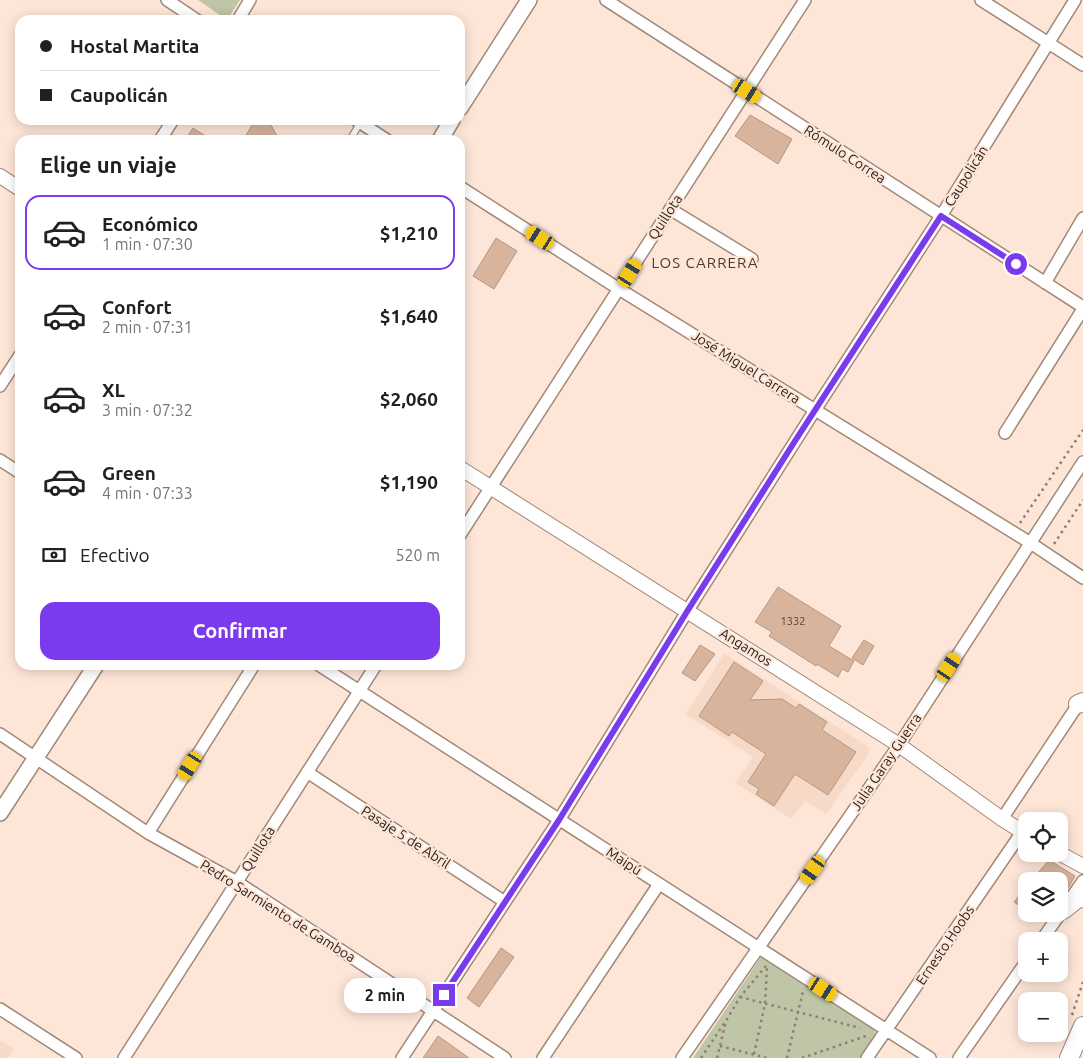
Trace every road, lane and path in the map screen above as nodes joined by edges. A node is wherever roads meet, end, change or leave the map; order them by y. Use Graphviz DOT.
graph roads {
  1 [pos="167,0"];
  2 [pos="250,0"];
  3 [pos="529,0"];
  4 [pos="606,0"];
  5 [pos="805,0"];
  6 [pos="981,0"];
  7 [pos="1075,0"];
  8 [pos="190,15"];
  9 [pos="241,15"];
  10 [pos="1048,42"];
  11 [pos="1083,65"];
  12 [pos="747,91"];
  13 [pos="465,100"];
  14 [pos="364,125"];
  15 [pos="379,135"];
  16 [pos="0,176"];
  17 [pos="15,186"];
  18 [pos="465,190"];
  19 [pos="670,209"];
  20 [pos="941,216"];
  21 [pos="1083,218"];
  22 [pos="752,259"];
  23 [pos="1045,283"];
  24 [pos="619,289"];
  25 [pos="1083,308"];
  26 [pos="15,363"];
  27 [pos="0,386"];
  28 [pos="815,410"];
  29 [pos="1083,430"];
  30 [pos="1005,432"];
  31 [pos="0,460"];
  32 [pos="1083,462"];
  33 [pos="15,470"];
  34 [pos="465,471"];
  35 [pos="491,487"];
  36 [pos="1083,500"];
  37 [pos="465,527"];
  38 [pos="1014,532"];
  39 [pos="1030,542"];
  40 [pos="1053,546"];
  41 [pos="1083,578"];
  42 [pos="688,610"];
  43 [pos="93,670"];
  44 [pos="251,670"];
  45 [pos="327,670"];
  46 [pos="373,670"];
  47 [pos="359,691"];
  48 [pos="1081,701"];
  49 [pos="0,734"];
  50 [pos="899,744"];
  51 [pos="36,757"];
  52 [pos="307,772"];
  53 [pos="0,813"];
  54 [pos="1002,819"];
  55 [pos="559,820"];
  56 [pos="1018,829"];
  57 [pos="148,833"];
  58 [pos="1018,842"];
  59 [pos="1068,858"];
  60 [pos="1083,866"];
  61 [pos="1083,881"];
  62 [pos="237,882"];
  63 [pos="659,884"];
  64 [pos="1083,898"];
  65 [pos="505,902"];
  66 [pos="1068,903"];
  67 [pos="1068,906"];
  68 [pos="759,948"];
  69 [pos="1018,973"];
  70 [pos="803,991"];
  71 [pos="740,997"];
  72 [pos="765,1004"];
  73 [pos="0,1009"];
  74 [pos="434,1010"];
  75 [pos="799,1012"];
  76 [pos="726,1021"];
  77 [pos="1083,1026"];
  78 [pos="887,1030"];
  79 [pos="720,1046"];
  80 [pos="754,1054"];
  81 [pos="76,1058"];
  82 [pos="124,1058"];
  83 [pos="402,1058"];
  84 [pos="505,1058"];
  85 [pos="543,1058"];
  86 [pos="682,1058"];
  87 [pos="701,1058"];
  88 [pos="717,1058"];
  89 [pos="767,1058"];
  90 [pos="787,1058"];
  91 [pos="802,1058"];
  92 [pos="867,1058"];
  93 [pos="930,1058"];
  94 [pos="959,1058"];
  95 [pos="1070,1058"];
  1 -- 8 [label="street"];
  2 -- 9 [label="street"];
  3 -- 13 [label="main road"];
  4 -- 12 [label="street, Rómulo Correa"];
  5 -- 12 [label="street, Quillota"];
  6 -- 10 [label="street"];
  7 -- 10 [label="street, Caupolicán"];
  10 -- 11 [label="street"];
  10 -- 20 [label="street, Caupolicán"];
  12 -- 19 [label="street, Quillota"];
  12 -- 20 [label="street, Rómulo Correa"];
  14 -- 15 [label="street"];
  16 -- 17 [label="street"];
  18 -- 24 [label="street, José Miguel Carrera"];
  19 -- 22 [label="street"];
  19 -- 24 [label="street, Quillota"];
  20 -- 23 [label="street, Rómulo Correa"];
  20 -- 28 [label="street, Caupolicán"];
  21 -- 23 [label="street"];
  23 -- 25 [label="street, Rómulo Correa"];
  24 -- 28 [label="street, José Miguel Carrera"];
  24 -- 35 [label="street, Quillota"];
  25 -- 30 [label="street"];
  26 -- 27 [label="street"];
  28 -- 38 [label="street, José Miguel Carrera"];
  28 -- 42 [label="street, Caupolicán"];
  29 -- 38 [label="path"];
  31 -- 33 [label="street"];
  32 -- 39 [label="street, Julia Garay Guerra"];
  34 -- 35 [label="street, Angamos"];
  35 -- 37 [label="street, Quillota"];
  35 -- 42 [label="street, Angamos"];
  36 -- 40 [label="path"];
  38 -- 39 [label="street, José Miguel Carrera"];
  39 -- 41 [label="street, José Miguel Carrera"];
  39 -- 50 [label="street, Julia Garay Guerra"];
  42 -- 50 [label="street, Angamos"];
  42 -- 55 [label="street, Caupolicán"];
  43 -- 51 [label="main road"];
  44 -- 57 [label="street"];
  45 -- 47 [label="street, Maipú"];
  46 -- 47 [label="street, Quillota"];
  47 -- 52 [label="street, Quillota"];
  47 -- 55 [label="street, Maipú"];
  48 -- 54 [label="street"];
  49 -- 51 [label="street, Pedro Sarmiento de Gamboa"];
  50 -- 54 [label="street, Angamos"];
  50 -- 68 [label="street, Julia Garay Guerra"];
  51 -- 53 [label="main road"];
  51 -- 57 [label="street, Pedro Sarmiento de Gamboa"];
  52 -- 62 [label="street, Quillota"];
  52 -- 65 [label="street, Pasaje 5 de Abril"];
  54 -- 56 [label="street, Angamos"];
  55 -- 63 [label="street, Maipú"];
  55 -- 65 [label="street, Caupolicán"];
  57 -- 62 [label="street, Pedro Sarmiento de Gamboa"];
  58 -- 78 [label="street, Ernesto Hoobs"];
  59 -- 60 [label="street"];
  61 -- 66 [label="street"];
  62 -- 74 [label="street, Pedro Sarmiento de Gamboa"];
  62 -- 82 [label="street, Quillota"];
  63 -- 68 [label="street, Maipú"];
  63 -- 85 [label="street"];
  64 -- 67 [label="main road"];
  65 -- 74 [label="street, Caupolicán"];
  68 -- 78 [label="street, Maipú"];
  68 -- 86 [label="street, Julia Garay Guerra"];
  69 -- 94 [label="street"];
  70 -- 75 [label="path"];
  71 -- 72 [label="path"];
  71 -- 72 [label="path"];
  71 -- 76 [label="path"];
  72 -- 75 [label="path"];
  72 -- 80 [label="path"];
  73 -- 81 [label="street"];
  74 -- 83 [label="street, Caupolicán"];
  74 -- 84 [label="street, Pedro Sarmiento de Gamboa"];
  75 -- 90 [label="path"];
  75 -- 91 [label="path"];
  76 -- 79 [label="path"];
  76 -- 87 [label="path"];
  77 -- 95 [label="main road"];
  78 -- 92 [label="street, Ernesto Hoobs"];
  78 -- 93 [label="street, Maipú"];
  79 -- 80 [label="path"];
  79 -- 88 [label="path"];
  80 -- 89 [label="path"];
}
